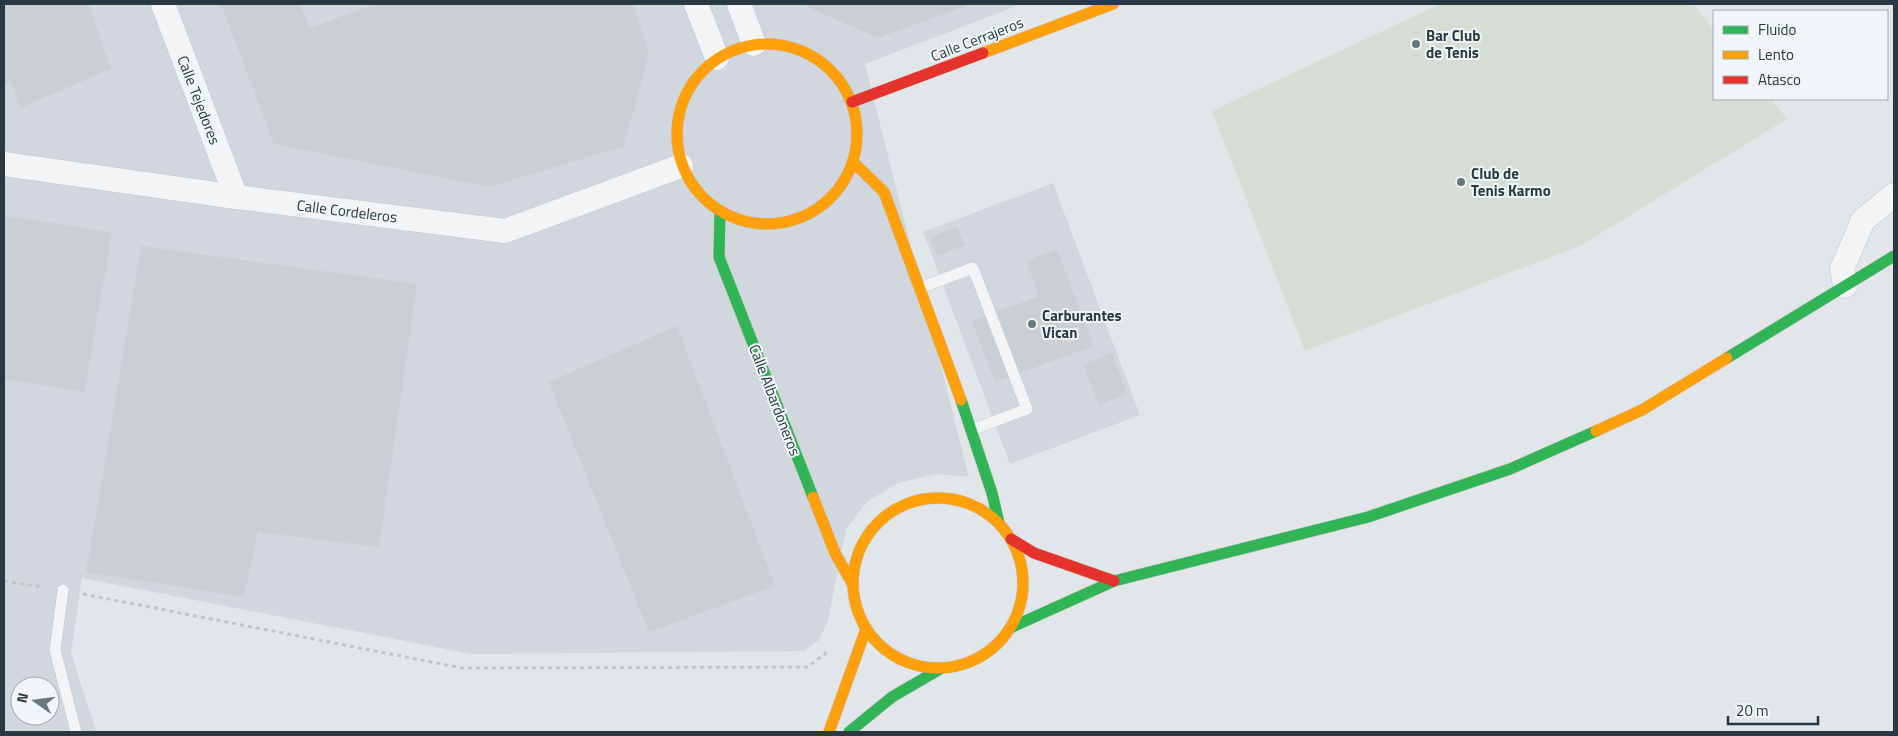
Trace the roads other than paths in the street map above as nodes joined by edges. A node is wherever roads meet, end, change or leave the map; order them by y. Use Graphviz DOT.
graph roads {
  1 [pos="163,4"];
  2 [pos="696,4"];
  3 [pos="739,4"];
  4 [pos="1113,4"];
  5 [pos="754,44"];
  6 [pos="717,58"];
  7 [pos="852,102"];
  8 [pos="853,162"];
  9 [pos="4,164"];
  10 [pos="682,166"];
  11 [pos="1894,195"];
  12 [pos="236,197"];
  13 [pos="720,212"];
  14 [pos="1894,256"];
  15 [pos="1845,286"];
  16 [pos="919,288"];
  17 [pos="972,430"];
  18 [pos="999,523"];
  19 [pos="1011,539"];
  20 [pos="1114,581"];
  21 [pos="852,583"];
  22 [pos="63,590"];
  23 [pos="864,626"];
  24 [pos="1010,628"];
  25 [pos="940,669"];
  26 [pos="76,732"];
  27 [pos="829,732"];
  28 [pos="849,732"];
  1 -- 12 [label="street, Calle Tejedores"];
  2 -- 6 [label="street"];
  3 -- 5 [label="street"];
  4 -- 7 [label="street, Calle Cerrajeros"];
  5 -- 6 [label="street"];
  5 -- 7 [label="street"];
  6 -- 10 [label="street"];
  7 -- 8 [label="street"];
  8 -- 13 [label="street"];
  8 -- 16 [label="street"];
  9 -- 12 [label="street, Calle Cordeleros"];
  10 -- 12 [label="street, Calle Cordeleros"];
  10 -- 13 [label="street"];
  11 -- 15 [label="street"];
  13 -- 21 [label="street, Calle Albardoneros"];
  14 -- 15 [label="street"];
  15 -- 20 [label="street"];
  16 -- 17 [label="street"];
  16 -- 17 [label="lane"];
  17 -- 18 [label="street"];
  18 -- 19 [label="street"];
  18 -- 21 [label="street"];
  19 -- 20 [label="street"];
  19 -- 24 [label="street"];
  20 -- 24 [label="street"];
  21 -- 23 [label="street"];
  22 -- 26 [label="lane"];
  23 -- 25 [label="street"];
  23 -- 27 [label="street"];
  24 -- 25 [label="street"];
  25 -- 28 [label="street"];
}
